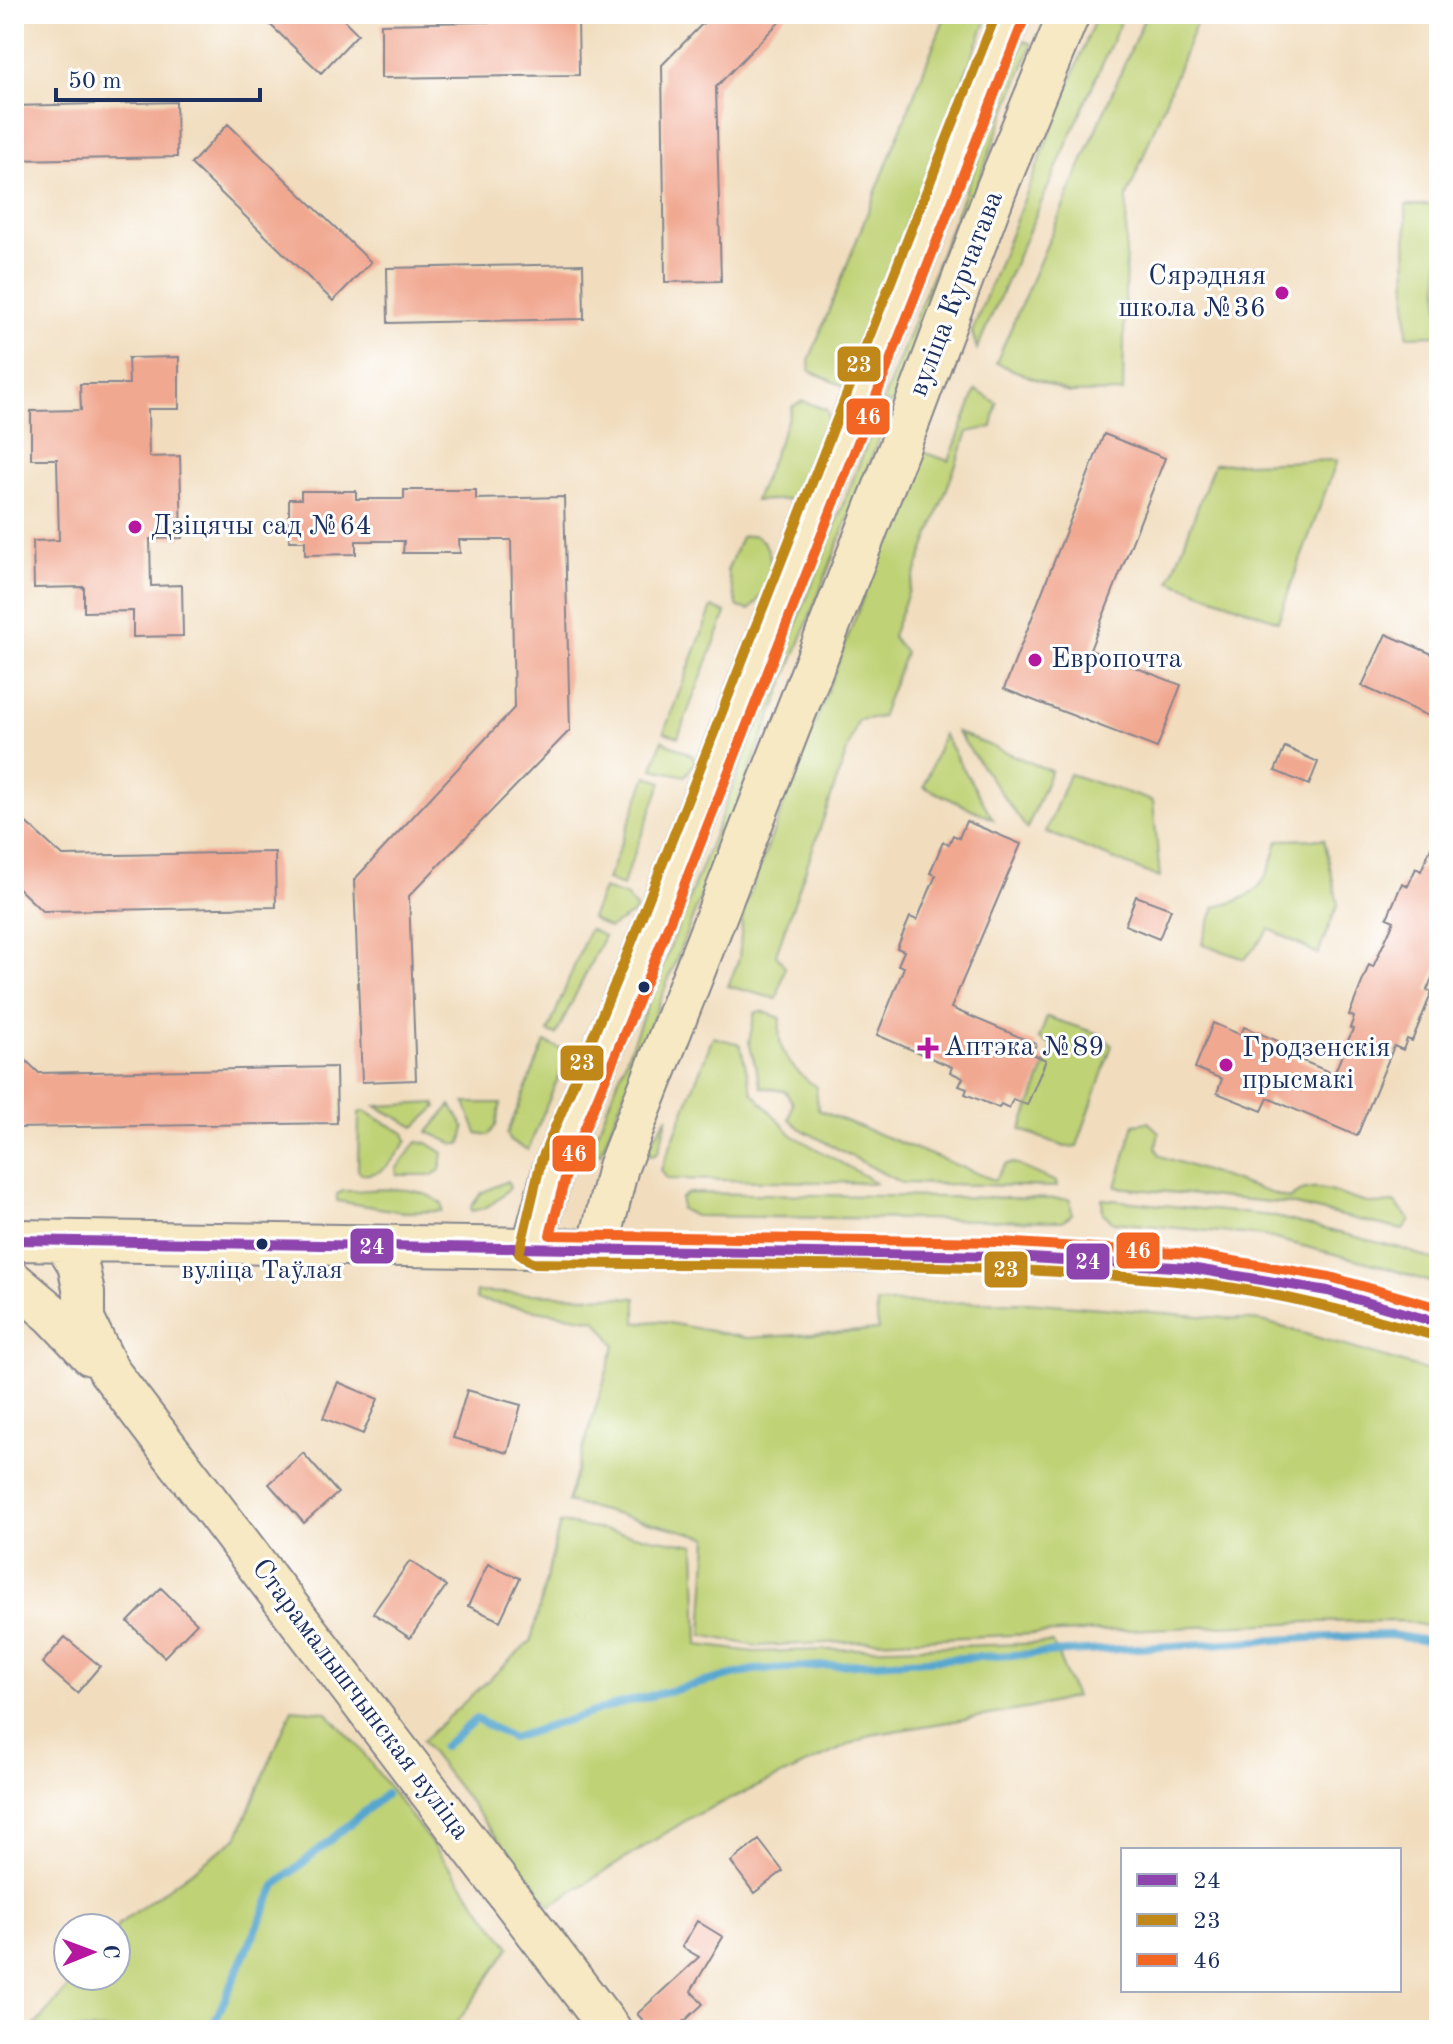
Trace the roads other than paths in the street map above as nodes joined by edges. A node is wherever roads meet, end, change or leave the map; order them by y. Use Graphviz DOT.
graph roads {
  1 [pos="1011,14"];
  2 [pos="1020,14"];
  3 [pos="1065,23"];
  4 [pos="14,1240"];
  5 [pos="64,1241"];
  6 [pos="179,1243"];
  7 [pos="532,1249"];
  8 [pos="598,1249"];
  9 [pos="14,1282"];
  10 [pos="69,1304"];
  11 [pos="1439,1323"];
  12 [pos="611,2030"];
  1 -- 7 [label="main road, вуліца Курчатава"];
  2 -- 3 [label="main road"];
  3 -- 8 [label="main road, вуліца Курчатава"];
  4 -- 5 [label="main road"];
  5 -- 6 [label="main road"];
  5 -- 10 [label="main road, Старамалышчынская вуліца"];
  6 -- 7 [label="main road"];
  6 -- 10 [label="main road"];
  7 -- 8 [label="main road"];
  8 -- 11 [label="street"];
  9 -- 10 [label="main road"];
  10 -- 12 [label="main road, Старамалышчынская вуліца"];
}
